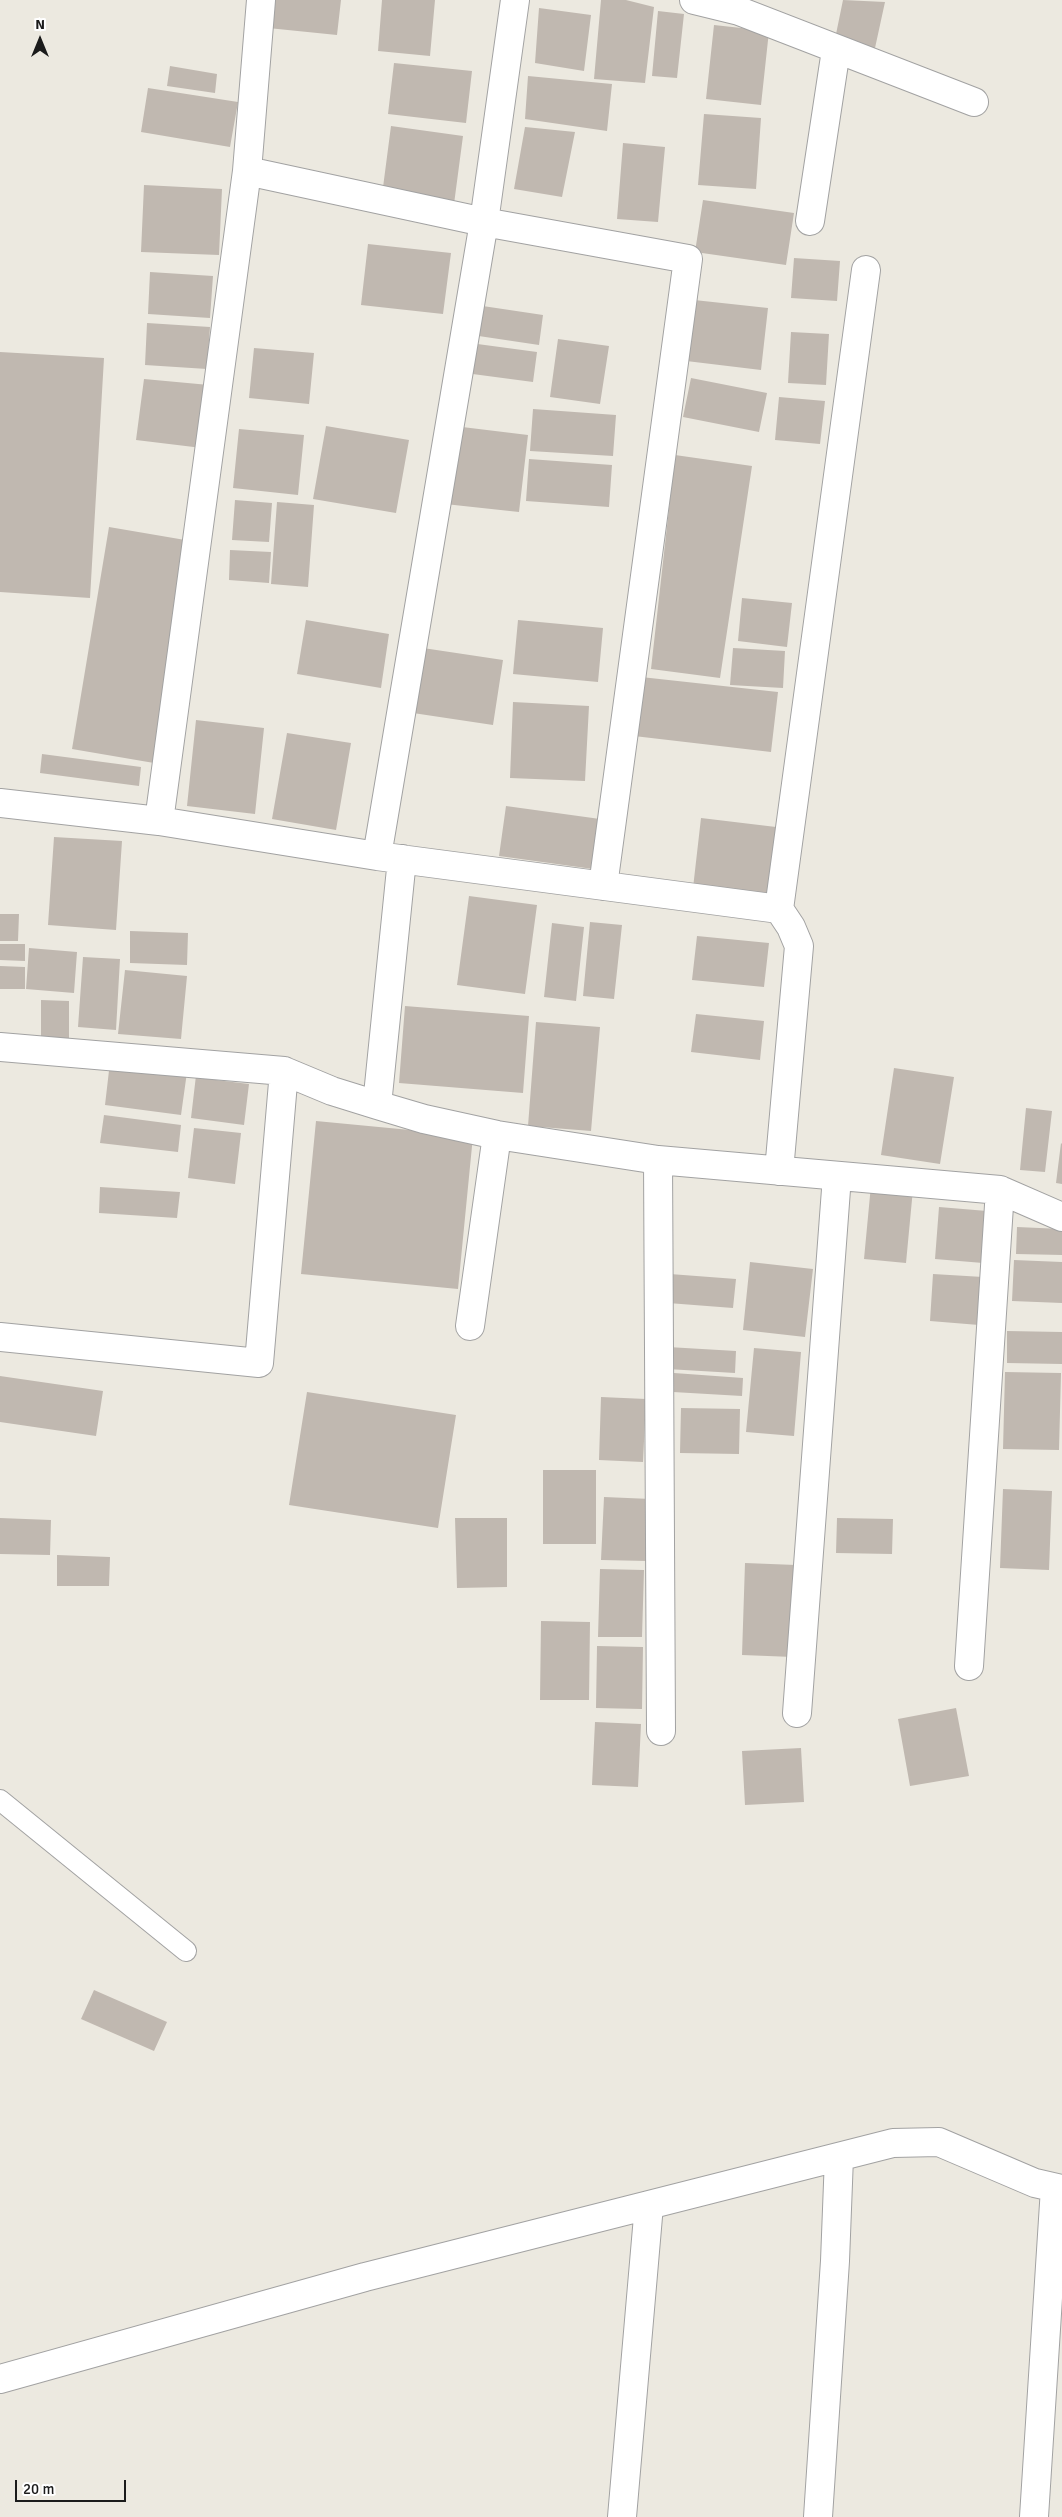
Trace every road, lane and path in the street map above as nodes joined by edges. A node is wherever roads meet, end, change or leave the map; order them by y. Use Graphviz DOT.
graph roads {
  1 [pos="261,0"];
  2 [pos="516,0"];
  3 [pos="694,0"];
  4 [pos="836,50"];
  5 [pos="974,102"];
  6 [pos="247,171"];
  7 [pos="810,221"];
  8 [pos="484,222"];
  9 [pos="866,270"];
  10 [pos="0,803"];
  11 [pos="160,821"];
  12 [pos="390,858"];
  13 [pos="603,886"];
  14 [pos="779,909"];
  15 [pos="0,1047"];
  16 [pos="284,1071"];
  17 [pos="377,1106"];
  18 [pos="497,1135"];
  19 [pos="658,1160"];
  20 [pos="779,1171"];
  21 [pos="837,1176"];
  22 [pos="1000,1190"];
  23 [pos="1062,1217"];
  24 [pos="470,1326"];
  25 [pos="0,1336"];
  26 [pos="969,1666"];
  27 [pos="797,1713"];
  28 [pos="661,1731"];
  29 [pos="0,1800"];
  30 [pos="186,1952"];
  31 [pos="839,2157"];
  32 [pos="1059,2189"];
  33 [pos="649,2205"];
  34 [pos="0,2379"];
  35 [pos="622,2517"];
  36 [pos="818,2517"];
  37 [pos="1034,2517"];
  1 -- 6 [label="street"];
  2 -- 8 [label="street"];
  3 -- 4 [label="street"];
  4 -- 5 [label="street"];
  4 -- 7 [label="street"];
  6 -- 8 [label="street"];
  6 -- 11 [label="street"];
  8 -- 12 [label="street"];
  8 -- 13 [label="street"];
  9 -- 14 [label="street"];
  10 -- 11 [label="street"];
  11 -- 12 [label="street"];
  12 -- 13 [label="street"];
  12 -- 17 [label="street"];
  13 -- 14 [label="street"];
  14 -- 20 [label="street"];
  15 -- 16 [label="street"];
  16 -- 17 [label="street"];
  16 -- 25 [label="street"];
  17 -- 18 [label="street"];
  18 -- 19 [label="street"];
  18 -- 24 [label="street"];
  19 -- 20 [label="street"];
  19 -- 28 [label="street"];
  20 -- 21 [label="street"];
  21 -- 22 [label="street"];
  21 -- 27 [label="street"];
  22 -- 23 [label="street"];
  22 -- 26 [label="street"];
  29 -- 30 [label="lane"];
  31 -- 32 [label="street"];
  31 -- 33 [label="street"];
  31 -- 36 [label="street"];
  32 -- 37 [label="street"];
  33 -- 34 [label="street"];
  33 -- 35 [label="street"];
}
